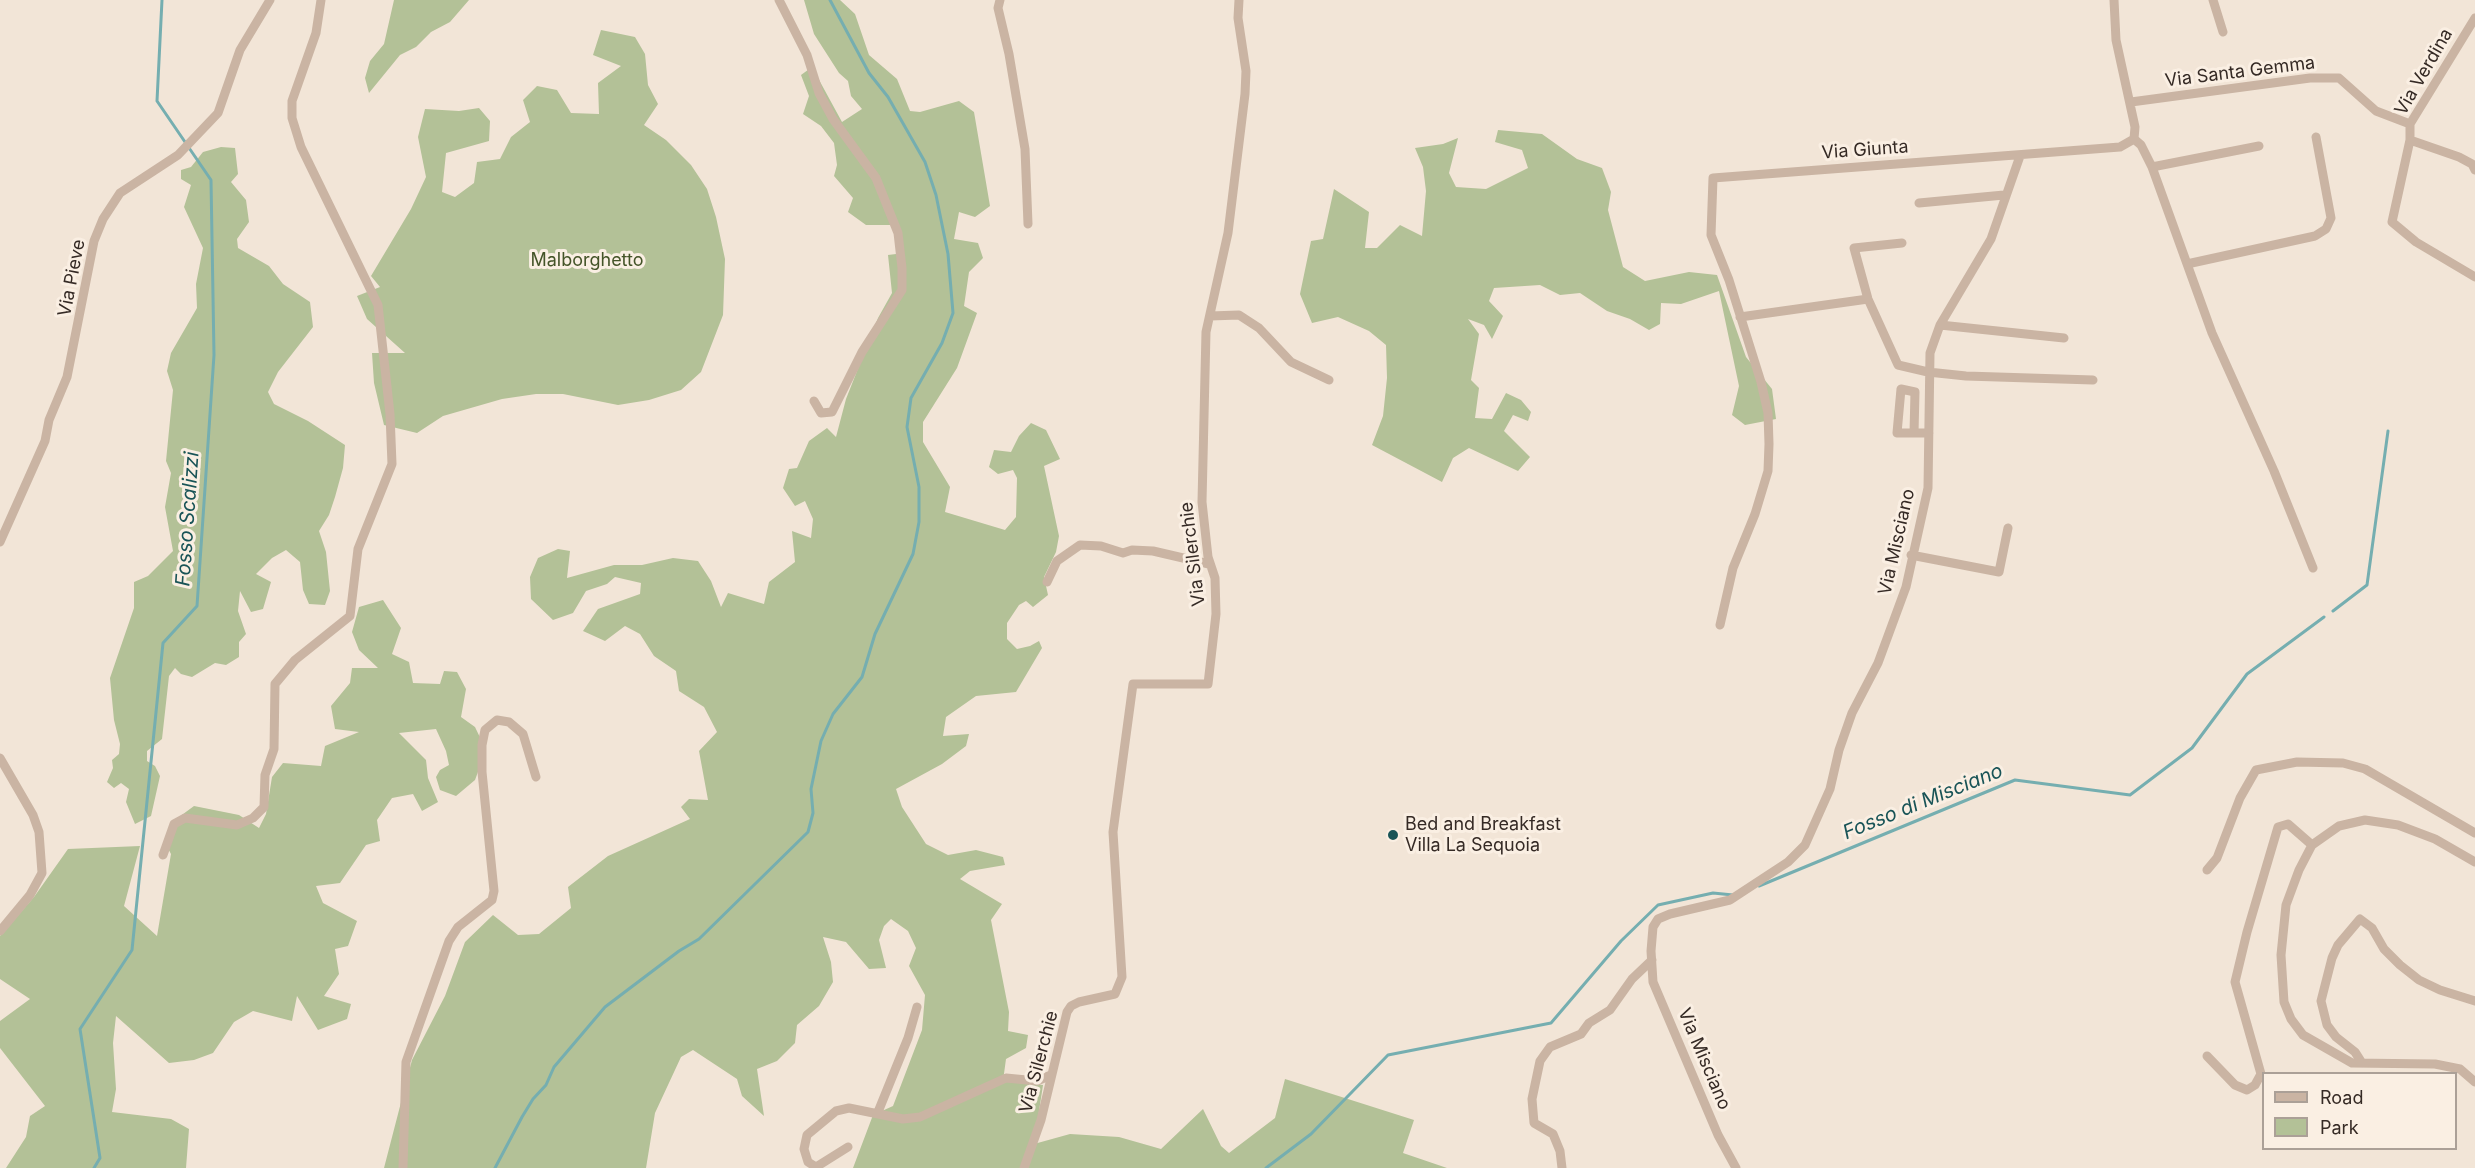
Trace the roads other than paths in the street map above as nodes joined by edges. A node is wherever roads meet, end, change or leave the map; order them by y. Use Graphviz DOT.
graph roads {
  1 [pos="270,0"];
  2 [pos="321,0"];
  3 [pos="779,0"];
  4 [pos="1000,0"];
  5 [pos="1239,0"];
  6 [pos="2114,0"];
  7 [pos="2213,0"];
  8 [pos="2475,18"];
  9 [pos="2223,32"];
  10 [pos="2130,102"];
  11 [pos="2410,124"];
  12 [pos="2316,137"];
  13 [pos="2134,139"];
  14 [pos="2410,140"];
  15 [pos="2259,146"];
  16 [pos="2020,156"];
  17 [pos="2152,167"];
  18 [pos="2475,170"];
  19 [pos="2004,195"];
  20 [pos="1919,203"];
  21 [pos="1028,224"];
  22 [pos="1902,243"];
  23 [pos="2187,264"];
  24 [pos="2475,277"];
  25 [pos="1868,299"];
  26 [pos="1210,316"];
  27 [pos="1740,317"];
  28 [pos="1940,325"];
  29 [pos="2064,338"];
  30 [pos="1928,372"];
  31 [pos="1329,380"];
  32 [pos="2093,380"];
  33 [pos="814,401"];
  34 [pos="1914,433"];
  35 [pos="1929,433"];
  36 [pos="2008,528"];
  37 [pos="0,542"];
  38 [pos="1911,555"];
  39 [pos="1209,564"];
  40 [pos="2313,568"];
  41 [pos="1047,582"];
  42 [pos="1720,625"];
  43 [pos="0,758"];
  44 [pos="536,777"];
  45 [pos="2475,833"];
  46 [pos="2312,845"];
  47 [pos="163,855"];
  48 [pos="2475,862"];
  49 [pos="2207,870"];
  50 [pos="0,931"];
  51 [pos="1652,960"];
  52 [pos="2475,1001"];
  53 [pos="917,1007"];
  54 [pos="2206,1056"];
  55 [pos="2362,1063"];
  56 [pos="1051,1075"];
  57 [pos="2475,1082"];
  58 [pos="878,1112"];
  59 [pos="848,1147"];
  60 [pos="403,1168"];
  61 [pos="1024,1168"];
  62 [pos="1562,1168"];
  63 [pos="1736,1168"];
  1 -- 37 [label="street, Via Pieve"];
  2 -- 47 [label="street"];
  3 -- 33 [label="street"];
  4 -- 21 [label="street"];
  5 -- 26 [label="street, Via Silerchie"];
  6 -- 10 [label="street"];
  7 -- 9 [label="street"];
  8 -- 11 [label="street, Via Verdina"];
  10 -- 11 [label="street, Via Santa Gemma"];
  10 -- 13 [label="street"];
  11 -- 14 [label="street, Via Verdina"];
  12 -- 23 [label="street"];
  13 -- 16 [label="street"];
  13 -- 17 [label="street"];
  14 -- 18 [label="street"];
  14 -- 24 [label="street, Via Verdina"];
  15 -- 17 [label="street"];
  16 -- 19 [label="street, Via Misciano"];
  16 -- 27 [label="street, Via Giunta"];
  17 -- 23 [label="street"];
  19 -- 20 [label="street"];
  19 -- 28 [label="street, Via Misciano"];
  22 -- 25 [label="street"];
  23 -- 40 [label="street"];
  25 -- 27 [label="street"];
  25 -- 30 [label="street"];
  26 -- 31 [label="street"];
  26 -- 39 [label="street, Via Silerchie"];
  27 -- 42 [label="street"];
  28 -- 29 [label="street"];
  28 -- 30 [label="street, Via Misciano"];
  30 -- 32 [label="street"];
  30 -- 35 [label="street, Via Misciano"];
  34 -- 34 [label="street"];
  34 -- 35 [label="street"];
  35 -- 38 [label="street, Via Misciano"];
  36 -- 38 [label="street"];
  38 -- 51 [label="street, Via Misciano"];
  39 -- 41 [label="street"];
  39 -- 56 [label="street, Via Silerchie"];
  43 -- 50 [label="street"];
  44 -- 60 [label="street"];
  45 -- 49 [label="street"];
  46 -- 48 [label="street"];
  46 -- 54 [label="street"];
  46 -- 55 [label="street"];
  51 -- 62 [label="street"];
  51 -- 63 [label="street, Via Misciano"];
  52 -- 55 [label="street"];
  53 -- 58 [label="street"];
  55 -- 57 [label="street"];
  56 -- 58 [label="street"];
  56 -- 61 [label="street, Via Silerchie"];
  58 -- 59 [label="street"];
}
